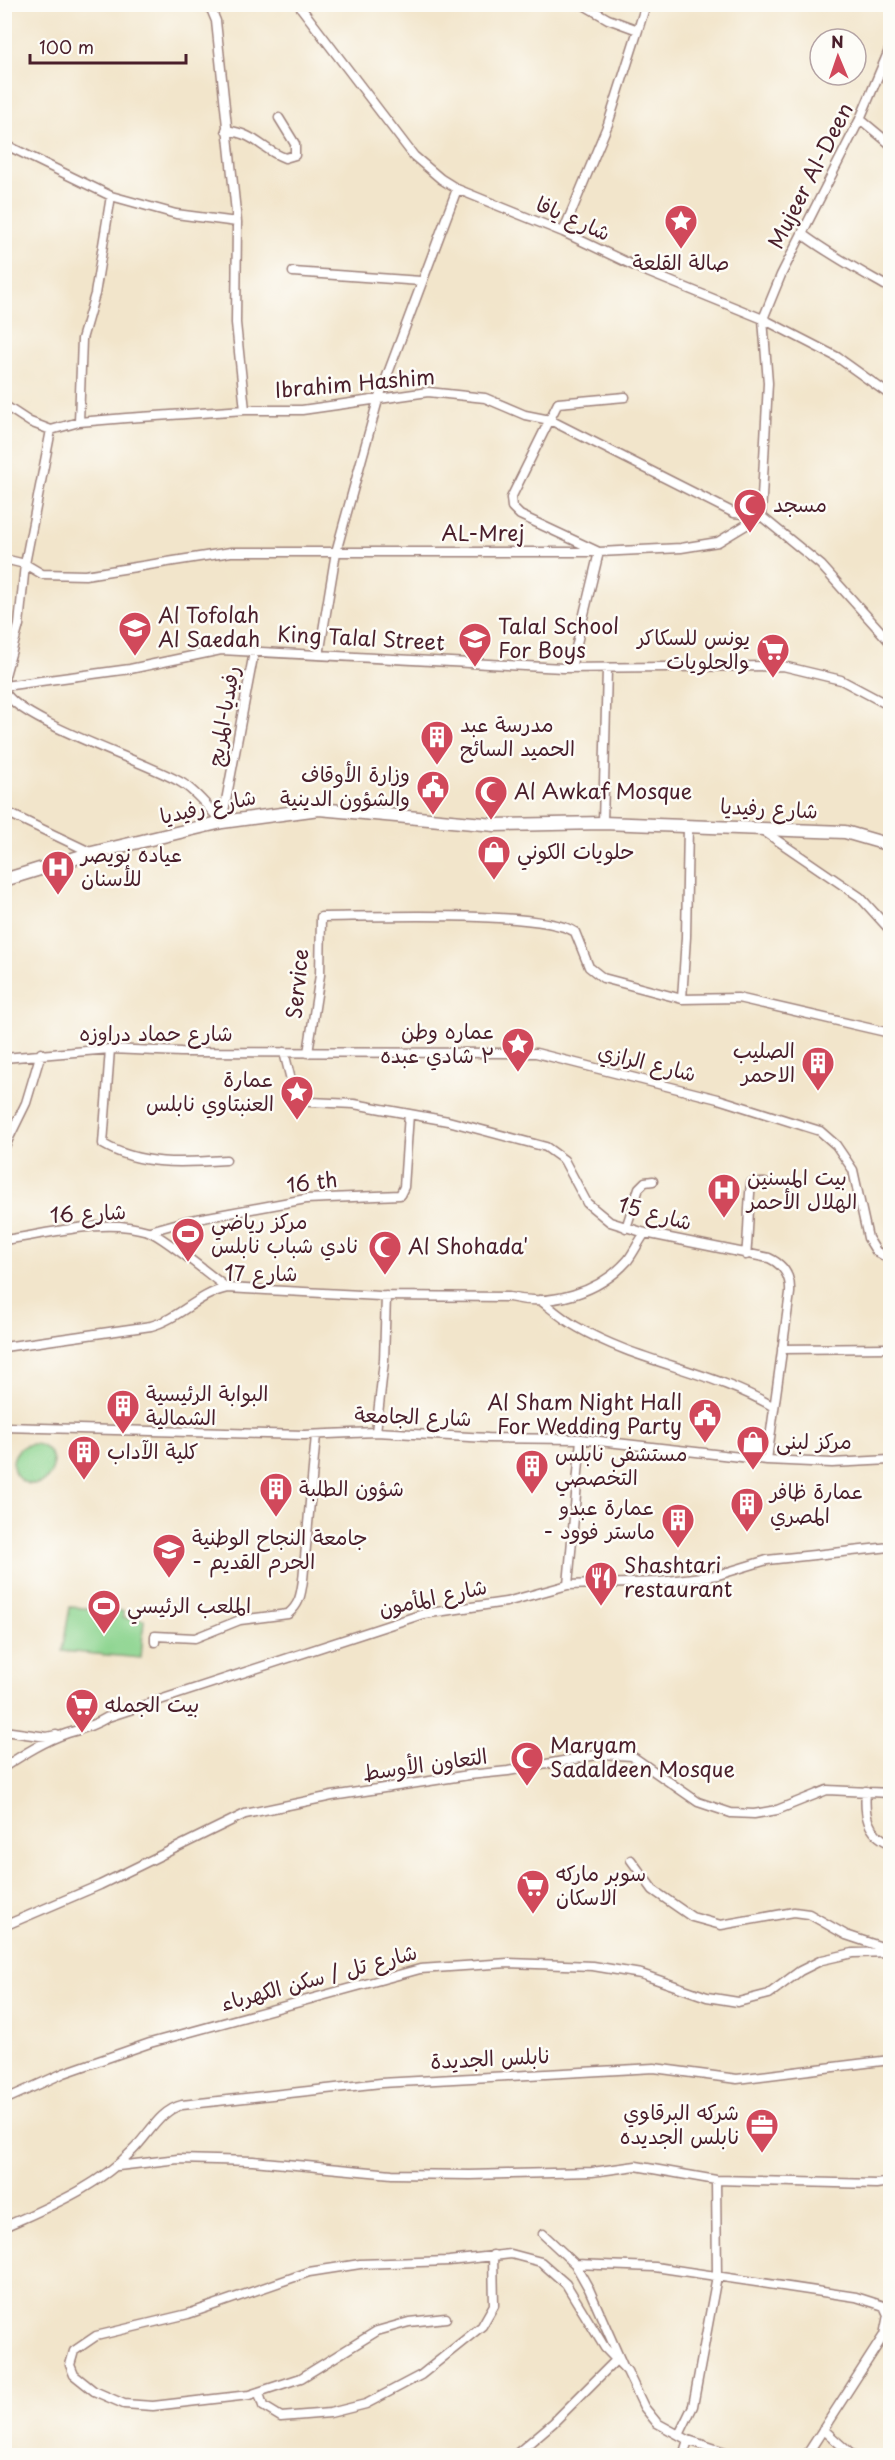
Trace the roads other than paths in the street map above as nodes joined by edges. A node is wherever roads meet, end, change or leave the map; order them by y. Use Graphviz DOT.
graph roads {
  1 [pos="209,4"];
  2 [pos="298,4"];
  3 [pos="582,4"];
  4 [pos="646,4"];
  5 [pos="638,30"];
  6 [pos="891,48"];
  7 [pos="279,118"];
  8 [pos="860,119"];
  9 [pos="226,130"];
  10 [pos="4,144"];
  11 [pos="891,144"];
  12 [pos="457,189"];
  13 [pos="111,196"];
  14 [pos="237,222"];
  15 [pos="563,232"];
  16 [pos="802,234"];
  17 [pos="293,272"];
  18 [pos="421,280"];
  19 [pos="891,288"];
  20 [pos="763,320"];
  21 [pos="891,395"];
  22 [pos="626,397"];
  23 [pos="378,400"];
  24 [pos="4,405"];
  25 [pos="245,410"];
  26 [pos="550,420"];
  27 [pos="80,422"];
  28 [pos="51,430"];
  29 [pos="762,516"];
  30 [pos="336,552"];
  31 [pos="599,552"];
  32 [pos="4,560"];
  33 [pos="25,564"];
  34 [pos="891,642"];
  35 [pos="254,652"];
  36 [pos="319,655"];
  37 [pos="571,668"];
  38 [pos="607,669"];
  39 [pos="4,679"];
  40 [pos="4,688"];
  41 [pos="891,706"];
  42 [pos="4,811"];
  43 [pos="222,822"];
  44 [pos="603,822"];
  45 [pos="688,825"];
  46 [pos="757,826"];
  47 [pos="891,845"];
  48 [pos="92,853"];
  49 [pos="4,880"];
  50 [pos="891,930"];
  51 [pos="682,999"];
  52 [pos="891,1033"];
  53 [pos="110,1049"];
  54 [pos="284,1052"];
  55 [pos="41,1053"];
  56 [pos="308,1053"];
  57 [pos="4,1058"];
  58 [pos="409,1114"];
  59 [pos="4,1148"];
  60 [pos="226,1160"];
  61 [pos="653,1181"];
  62 [pos="765,1183"];
  63 [pos="626,1228"];
  64 [pos="150,1231"];
  65 [pos="645,1233"];
  66 [pos="4,1240"];
  67 [pos="746,1255"];
  68 [pos="891,1260"];
  69 [pos="227,1288"];
  70 [pos="386,1296"];
  71 [pos="540,1300"];
  72 [pos="4,1347"];
  73 [pos="891,1348"];
  74 [pos="782,1349"];
  75 [pos="774,1407"];
  76 [pos="4,1427"];
  77 [pos="376,1432"];
  78 [pos="316,1435"];
  79 [pos="581,1439"];
  80 [pos="767,1460"];
  81 [pos="891,1460"];
  82 [pos="891,1547"];
  83 [pos="568,1585"];
  84 [pos="155,1642"];
  85 [pos="4,1731"];
  86 [pos="77,1731"];
  87 [pos="4,1767"];
  88 [pos="866,1791"];
  89 [pos="891,1793"];
  90 [pos="891,1843"];
  91 [pos="631,1860"];
  92 [pos="4,1926"];
  93 [pos="888,1950"];
  94 [pos="891,2060"];
  95 [pos="4,2100"];
  96 [pos="117,2166"];
  97 [pos="716,2180"];
  98 [pos="891,2182"];
  99 [pos="4,2227"];
  100 [pos="543,2234"];
  101 [pos="493,2255"];
  102 [pos="575,2264"];
  103 [pos="717,2276"];
  104 [pos="889,2315"];
  105 [pos="446,2318"];
  106 [pos="616,2360"];
  107 [pos="623,2366"];
  108 [pos="259,2393"];
  109 [pos="824,2429"];
  110 [pos="679,2435"];
  111 [pos="688,2440"];
  112 [pos="514,2456"];
  113 [pos="683,2456"];
  114 [pos="737,2456"];
  115 [pos="806,2456"];
  116 [pos="853,2456"];
  1 -- 9 [label="street"];
  2 -- 12 [label="street, شارع يافا"];
  3 -- 5 [label="street"];
  4 -- 5 [label="street"];
  5 -- 15 [label="street"];
  6 -- 8 [label="street, Mujeer Al-Deen"];
  7 -- 9 [label="street"];
  8 -- 11 [label="street"];
  8 -- 16 [label="street, Mujeer Al-Deen"];
  9 -- 14 [label="street"];
  10 -- 13 [label="street"];
  12 -- 15 [label="street, شارع يافا"];
  12 -- 18 [label="street"];
  13 -- 14 [label="street"];
  13 -- 27 [label="street"];
  14 -- 25 [label="street"];
  15 -- 20 [label="street, شارع يافا"];
  16 -- 19 [label="street"];
  16 -- 20 [label="street, Mujeer Al-Deen"];
  17 -- 18 [label="street"];
  18 -- 23 [label="street"];
  20 -- 21 [label="street, شارع يافا"];
  20 -- 29 [label="street"];
  22 -- 26 [label="street"];
  23 -- 25 [label="street, Ibrahim Hashim"];
  23 -- 26 [label="street, Ibrahim Hashim"];
  23 -- 30 [label="street"];
  24 -- 28 [label="street"];
  25 -- 27 [label="street, Ibrahim Hashim"];
  26 -- 29 [label="street, Ibrahim Hashim"];
  26 -- 31 [label="street"];
  27 -- 28 [label="street, Ibrahim Hashim"];
  28 -- 33 [label="street"];
  29 -- 31 [label="street, AL-Mrej"];
  29 -- 34 [label="street"];
  30 -- 31 [label="street, AL-Mrej"];
  30 -- 33 [label="street, AL-Mrej"];
  30 -- 36 [label="street"];
  31 -- 37 [label="street"];
  32 -- 33 [label="street, AL-Mrej"];
  33 -- 39 [label="street"];
  35 -- 36 [label="street, King Talal Street"];
  35 -- 40 [label="street, King Talal Street"];
  35 -- 43 [label="street, رفيديا-المريج"];
  36 -- 37 [label="street, King Talal Street"];
  37 -- 38 [label="street, King Talal Street"];
  38 -- 41 [label="street, King Talal Street"];
  38 -- 44 [label="street"];
  40 -- 43 [label="street"];
  42 -- 48 [label="street"];
  43 -- 44 [label="main road, شارع رفيديا"];
  43 -- 48 [label="main road, شارع رفيديا"];
  44 -- 45 [label="main road, شارع رفيديا"];
  45 -- 46 [label="main road, شارع رفيديا"];
  45 -- 51 [label="street"];
  46 -- 47 [label="main road, شارع رفيديا"];
  46 -- 50 [label="street"];
  48 -- 49 [label="main road, شارع رفيديا"];
  51 -- 52 [label="street"];
  51 -- 56 [label="street, Service"];
  53 -- 54 [label="street, شارع حماد دراوزه"];
  53 -- 55 [label="street, شارع حماد دراوزه"];
  53 -- 60 [label="street"];
  54 -- 56 [label="street, شارع حماد دراوزه"];
  54 -- 58 [label="street, شارع 15"];
  55 -- 57 [label="street, شارع حماد دراوزه"];
  55 -- 59 [label="street"];
  56 -- 68 [label="street, شارع الرازي"];
  58 -- 63 [label="street, شارع 15"];
  58 -- 64 [label="street, 16 th"];
  61 -- 63 [label="street"];
  62 -- 67 [label="street"];
  63 -- 65 [label="street, شارع 15"];
  64 -- 66 [label="street, شارع 16"];
  64 -- 69 [label="street, شارع 16"];
  65 -- 67 [label="street, شارع 15"];
  65 -- 71 [label="street, شارع 17"];
  67 -- 74 [label="street, شارع 15"];
  69 -- 70 [label="street, شارع 17"];
  69 -- 72 [label="street, شارع 17"];
  70 -- 71 [label="street, شارع 17"];
  70 -- 77 [label="street"];
  71 -- 75 [label="street"];
  73 -- 74 [label="street"];
  74 -- 75 [label="street, شارع 15"];
  75 -- 80 [label="street, شارع 15"];
  76 -- 78 [label="street, شارع الجامعة"];
  77 -- 78 [label="street, شارع الجامعة"];
  77 -- 79 [label="street, شارع الجامعة"];
  78 -- 84 [label="street"];
  79 -- 80 [label="street, شارع الجامعة"];
  79 -- 83 [label="street"];
  80 -- 81 [label="street, شارع الجامعة"];
  82 -- 83 [label="street, شارع المأمون"];
  83 -- 86 [label="street, شارع المأمون"];
  85 -- 86 [label="street"];
  86 -- 87 [label="street, شارع المأمون"];
  88 -- 89 [label="street, التعاون الأوسط"];
  88 -- 90 [label="street"];
  88 -- 92 [label="street, التعاون الأوسط"];
  91 -- 93 [label="street"];
  93 -- 95 [label="street, شارع تل / سكن الكهرباء"];
  94 -- 96 [label="street, نابلس الجديدة"];
  96 -- 97 [label="street, نابلس الجديدة"];
  96 -- 99 [label="street, نابلس الجديدة"];
  97 -- 98 [label="street, نابلس الجديدة"];
  97 -- 103 [label="street"];
  100 -- 102 [label="street"];
  101 -- 106 [label="street"];
  101 -- 108 [label="street"];
  101 -- 108 [label="street"];
  102 -- 103 [label="street"];
  102 -- 107 [label="street"];
  103 -- 104 [label="street"];
  103 -- 110 [label="street"];
  104 -- 109 [label="street"];
  105 -- 108 [label="street"];
  106 -- 107 [label="street"];
  106 -- 112 [label="street"];
  107 -- 110 [label="street"];
  109 -- 115 [label="street"];
  109 -- 116 [label="street"];
  110 -- 111 [label="street"];
  111 -- 113 [label="street"];
  111 -- 114 [label="street"];
}
